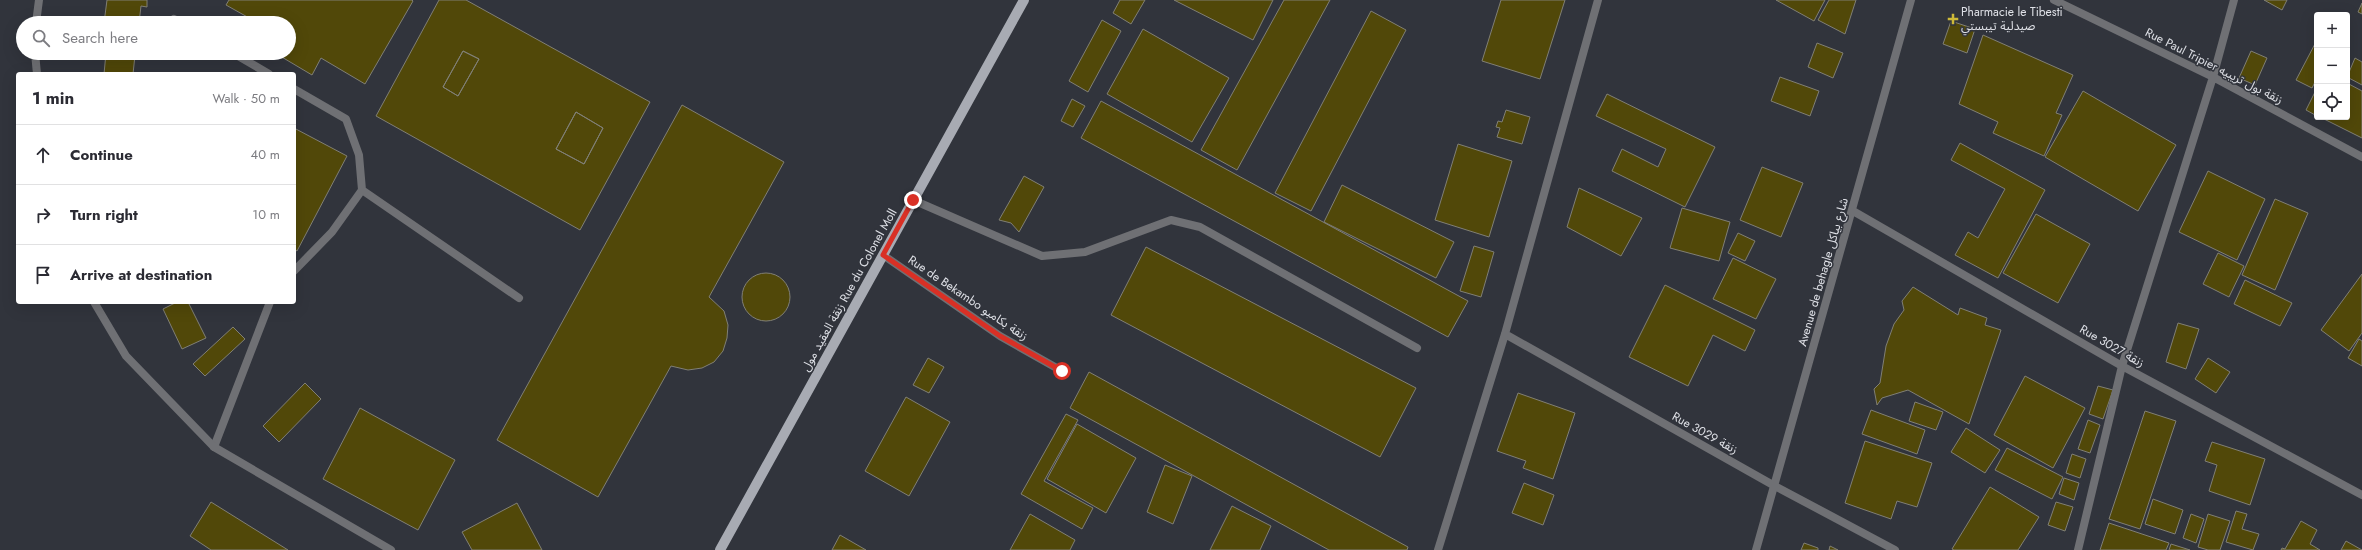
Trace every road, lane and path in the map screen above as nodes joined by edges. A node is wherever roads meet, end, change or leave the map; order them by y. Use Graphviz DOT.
graph roads {
  1 [pos="39,0"];
  2 [pos="1024,0"];
  3 [pos="1598,0"];
  4 [pos="1911,0"];
  5 [pos="2054,0"];
  6 [pos="2234,0"];
  7 [pos="37,16"];
  8 [pos="36,60"];
  9 [pos="245,60"];
  10 [pos="37,72"];
  11 [pos="266,72"];
  12 [pos="2213,77"];
  13 [pos="296,90"];
  14 [pos="2362,158"];
  15 [pos="362,190"];
  16 [pos="913,200"];
  17 [pos="1853,210"];
  18 [pos="883,255"];
  19 [pos="296,269"];
  20 [pos="519,298"];
  21 [pos="95,304"];
  22 [pos="269,304"];
  23 [pos="1505,334"];
  24 [pos="1417,348"];
  25 [pos="2122,366"];
  26 [pos="1062,371"];
  27 [pos="214,448"];
  28 [pos="1773,485"];
  29 [pos="2362,495"];
  30 [pos="391,550"];
  31 [pos="720,550"];
  32 [pos="1438,550"];
  33 [pos="1756,550"];
  34 [pos="1895,550"];
  35 [pos="2078,550"];
  1 -- 7 [label="street"];
  2 -- 16 [label="main road, زنقة العقيد مول Rue du Colonel Moll"];
  3 -- 23 [label="street"];
  4 -- 17 [label="street, Avenue de behagle شارع بياكل"];
  5 -- 12 [label="street, Rue Paul Tripier زنقة بول تريبيه"];
  6 -- 12 [label="street"];
  8 -- 10 [label="street"];
  9 -- 11 [label="street"];
  12 -- 14 [label="street, Rue Paul Tripier زنقة بول تريبيه"];
  12 -- 25 [label="street"];
  13 -- 15 [label="street"];
  15 -- 19 [label="street"];
  15 -- 20 [label="street"];
  16 -- 18 [label="main road, زنقة العقيد مول Rue du Colonel Moll"];
  16 -- 24 [label="street"];
  17 -- 25 [label="street, Rue 3027 زنقة"];
  17 -- 28 [label="street, Avenue de behagle شارع بياكل"];
  18 -- 26 [label="street, Rue de Bekambo زنقة بكامبو"];
  18 -- 31 [label="main road, زنقة العقيد مول Rue du Colonel Moll"];
  21 -- 27 [label="street"];
  22 -- 27 [label="street"];
  23 -- 28 [label="street, Rue 3029 زنقة"];
  23 -- 32 [label="street"];
  25 -- 29 [label="street, Rue 3027 زنقة"];
  25 -- 35 [label="street"];
  27 -- 30 [label="street"];
  28 -- 33 [label="street, Avenue de behagle شارع بياكل"];
  28 -- 34 [label="street, Rue 3029 زنقة"];
}
